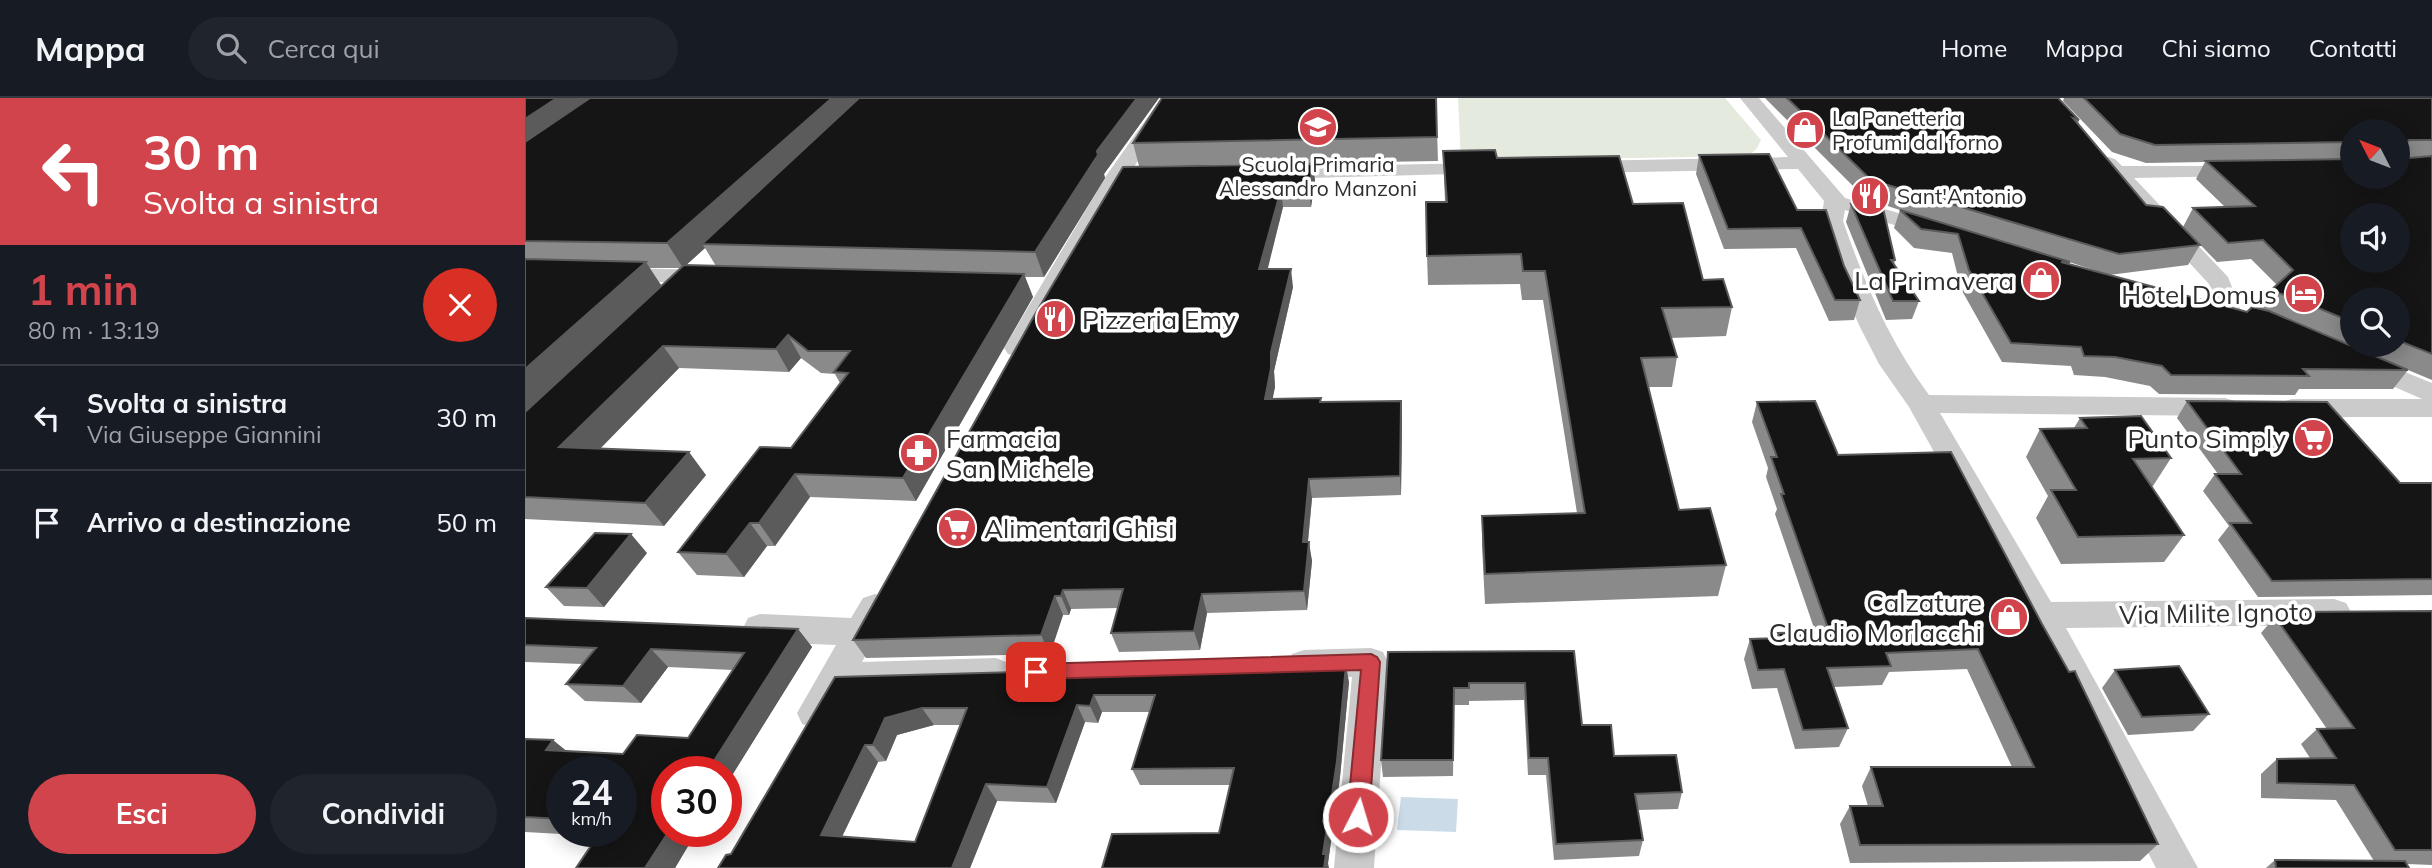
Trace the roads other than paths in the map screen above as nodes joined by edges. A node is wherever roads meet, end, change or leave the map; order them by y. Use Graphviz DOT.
graph roads {
  1 [pos="1170,98"];
  2 [pos="1749,98"];
  3 [pos="2089,144"];
  4 [pos="1806,163"];
  5 [pos="1567,167"];
  6 [pos="1500,169"];
  7 [pos="2269,169"];
  8 [pos="2116,172"];
  9 [pos="1254,174"];
  10 [pos="1835,200"];
  11 [pos="1955,237"];
  12 [pos="712,258"];
  13 [pos="595,275"];
  14 [pos="692,276"];
  15 [pos="733,278"];
  16 [pos="672,295"];
  17 [pos="2230,313"];
  18 [pos="2348,357"];
  19 [pos="1005,371"];
  20 [pos="2432,393"];
  21 [pos="1921,404"];
  22 [pos="2432,408"];
  23 [pos="887,586"];
  24 [pos="2364,612"];
  25 [pos="2042,615"];
  26 [pos="729,627"];
  27 [pos="862,632"];
  28 [pos="1273,665"];
  29 [pos="1022,672"];
  30 [pos="836,677"];
  31 [pos="801,737"];
  32 [pos="1354,868"];
  33 [pos="2178,868"];
  1 -- 19 [label="street"];
  2 -- 4 [label="street"];
  3 -- 8 [label="street"];
  4 -- 5 [label="street"];
  4 -- 10 [label="street"];
  6 -- 9 [label="street"];
  7 -- 8 [label="street"];
  8 -- 17 [label="street"];
  10 -- 11 [label="street"];
  10 -- 21 [label="street"];
  12 -- 14 [label="street"];
  13 -- 14 [label="street"];
  14 -- 15 [label="street"];
  14 -- 16 [label="street"];
  18 -- 20 [label="street"];
  21 -- 22 [label="street"];
  21 -- 25 [label="street"];
  23 -- 27 [label="street"];
  24 -- 25 [label="street, Via Milite Ignoto"];
  25 -- 33 [label="street"];
  26 -- 27 [label="street"];
  27 -- 30 [label="street"];
  28 -- 32 [label="street"];
  29 -- 30 [label="street"];
  30 -- 31 [label="street"];
}
